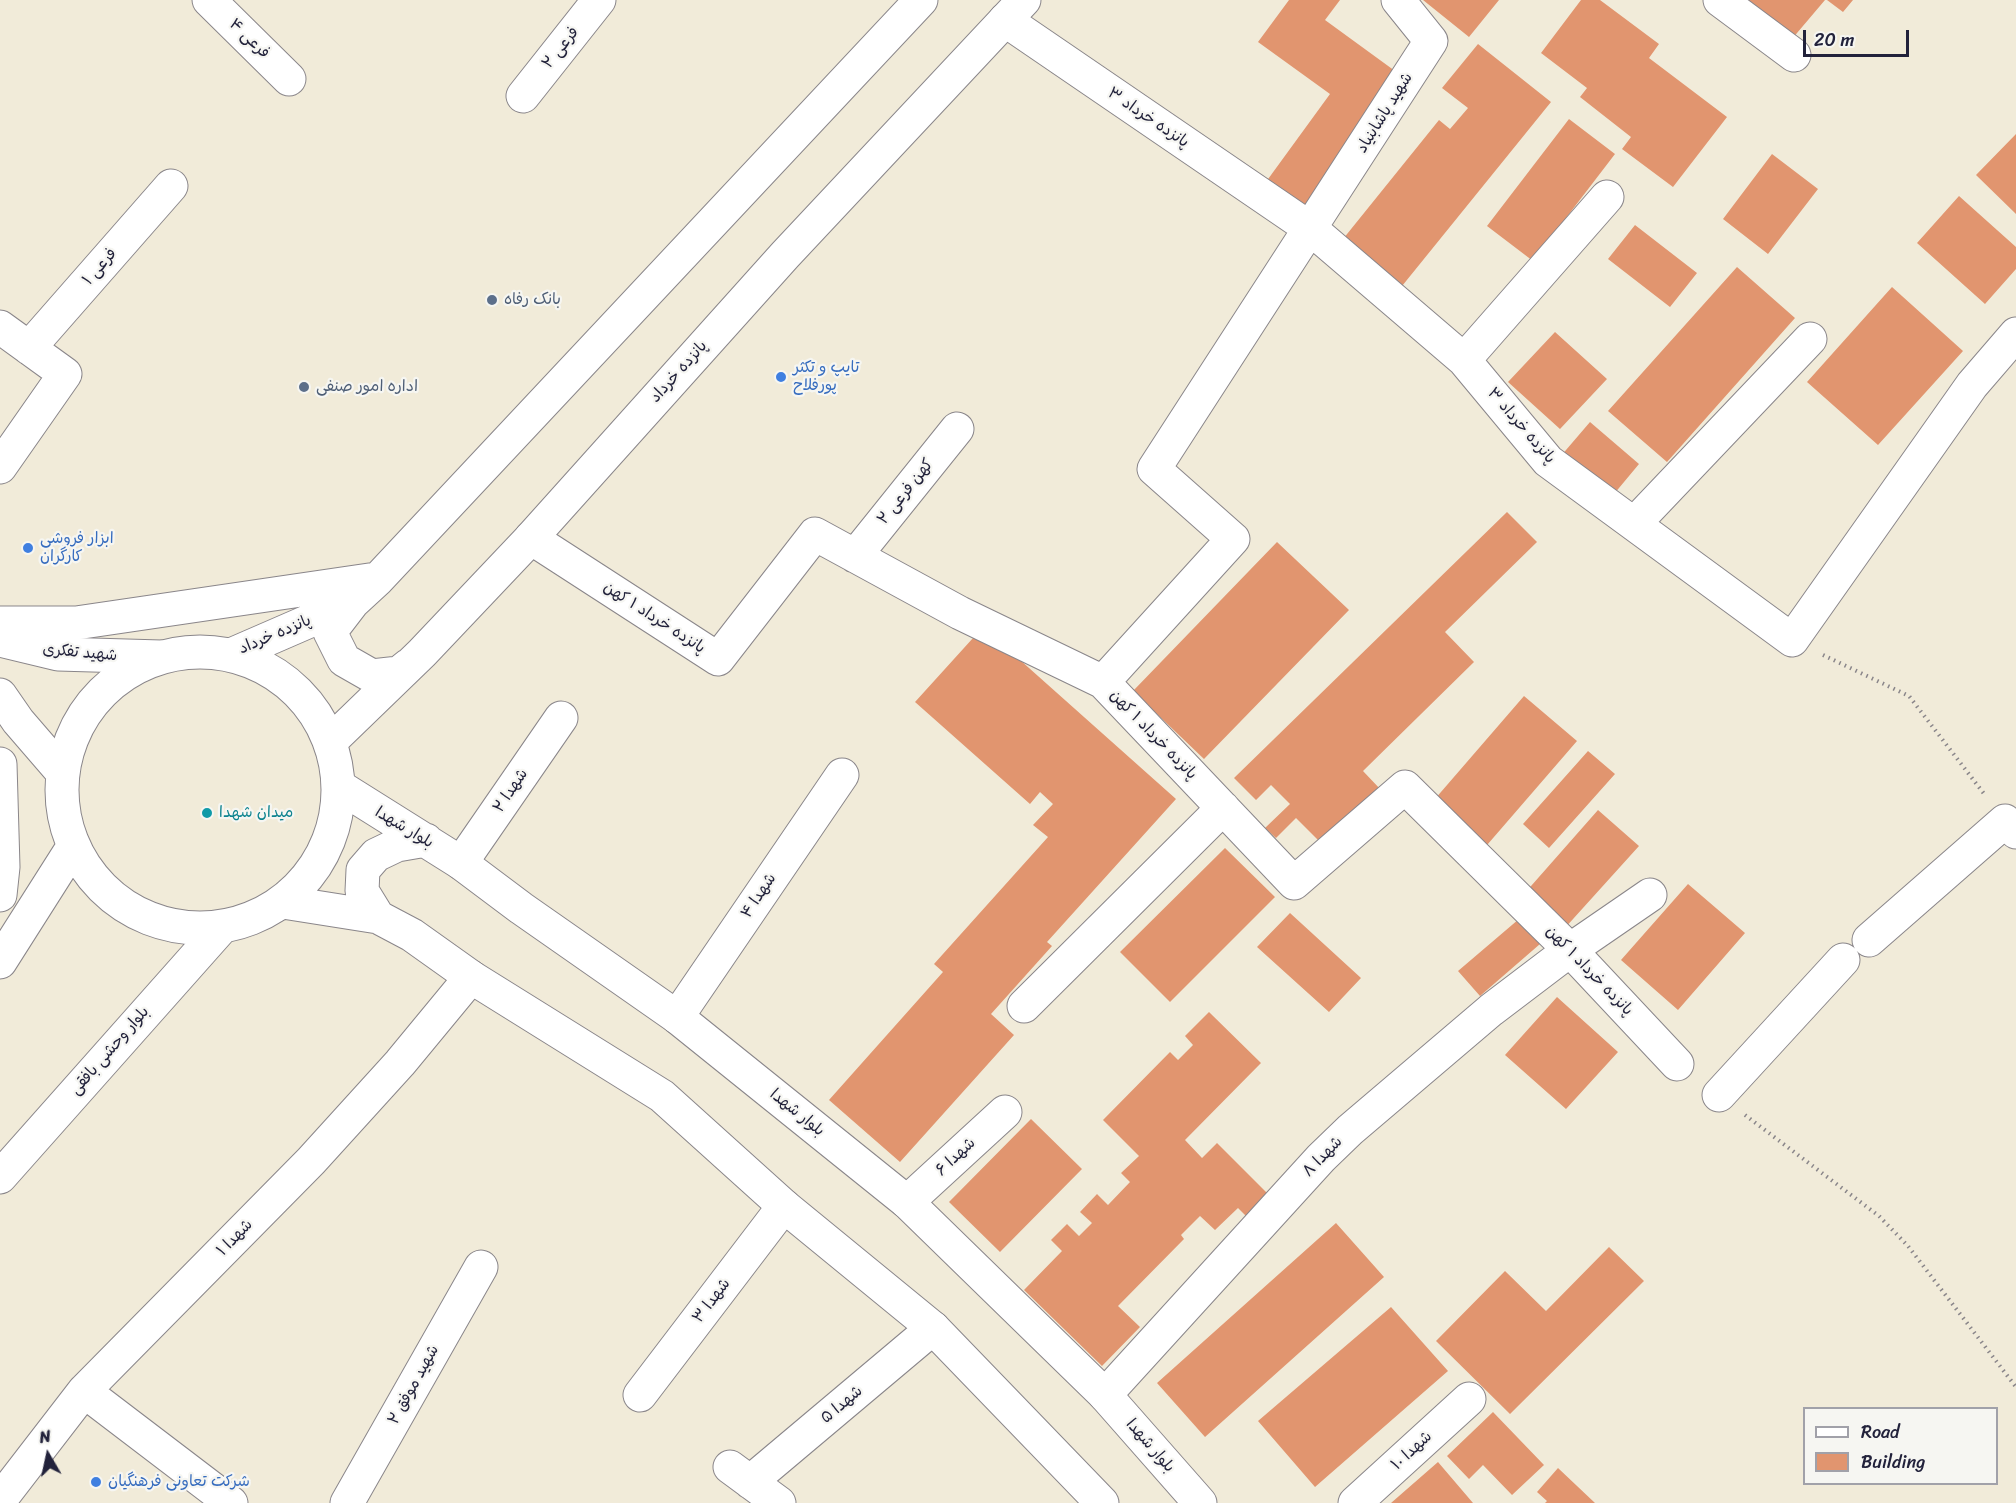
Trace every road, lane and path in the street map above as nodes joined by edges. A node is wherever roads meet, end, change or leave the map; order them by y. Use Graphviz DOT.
graph roads {
  1 [pos="209,0"];
  2 [pos="599,0"];
  3 [pos="921,0"];
  4 [pos="1398,0"];
  5 [pos="1720,0"];
  6 [pos="1015,10"];
  7 [pos="1794,55"];
  8 [pos="290,79"];
  9 [pos="523,96"];
  10 [pos="171,186"];
  11 [pos="1607,197"];
  12 [pos="1311,229"];
  13 [pos="0,327"];
  14 [pos="2016,333"];
  15 [pos="1810,339"];
  16 [pos="29,348"];
  17 [pos="1464,360"];
  18 [pos="957,429"];
  19 [pos="0,467"];
  20 [pos="1634,524"];
  21 [pos="531,538"];
  22 [pos="855,556"];
  23 [pos="378,579"];
  24 [pos="353,602"];
  25 [pos="0,623"];
  26 [pos="0,640"];
  27 [pos="1792,640"];
  28 [pos="423,653"];
  29 [pos="231,655"];
  30 [pos="161,657"];
  31 [pos="1103,682"];
  32 [pos="0,695"];
  33 [pos="561,718"];
  34 [pos="331,741"];
  35 [pos="0,765"];
  36 [pos="62,772"];
  37 [pos="842,775"];
  38 [pos="340,787"];
  39 [pos="1223,808"];
  40 [pos="2011,826"];
  41 [pos="426,840"];
  42 [pos="73,847"];
  43 [pos="461,863"];
  44 [pos="0,895"];
  45 [pos="1650,895"];
  46 [pos="283,902"];
  47 [pos="378,916"];
  48 [pos="222,927"];
  49 [pos="1869,940"];
  50 [pos="1570,950"];
  51 [pos="1843,960"];
  52 [pos="0,962"];
  53 [pos="471,977"];
  54 [pos="1024,1006"];
  55 [pos="677,1017"];
  56 [pos="1677,1064"];
  57 [pos="1719,1095"];
  58 [pos="1005,1112"];
  59 [pos="0,1177"];
  60 [pos="907,1202"];
  61 [pos="784,1206"];
  62 [pos="481,1267"];
  63 [pos="933,1328"];
  64 [pos="2016,1387"];
  65 [pos="84,1391"];
  66 [pos="640,1395"];
  67 [pos="1105,1395"];
  68 [pos="1469,1399"];
  69 [pos="1089,1498"];
  70 [pos="0,1500"];
  71 [pos="231,1503"];
  72 [pos="347,1503"];
  73 [pos="779,1503"];
  74 [pos="1200,1503"];
  75 [pos="1355,1503"];
  1 -- 8 [label="street, فرعی ۴"];
  2 -- 9 [label="street, فرعی ۲"];
  3 -- 23 [label="street, پانزده خرداد"];
  4 -- 12 [label="street, شهید پاشابنیاد"];
  5 -- 7 [label="street"];
  6 -- 12 [label="street, پانزده خرداد ۳"];
  6 -- 21 [label="street, پانزده خرداد"];
  10 -- 16 [label="street, فرعی ۱"];
  11 -- 17 [label="street"];
  12 -- 17 [label="street, پانزده خرداد ۳"];
  12 -- 31 [label="street"];
  13 -- 16 [label="street"];
  14 -- 27 [label="street"];
  15 -- 20 [label="street"];
  16 -- 19 [label="street"];
  17 -- 20 [label="street, پانزده خرداد ۳"];
  18 -- 22 [label="street, کهن فرعی ۲"];
  20 -- 27 [label="street, پانزده خرداد ۳"];
  21 -- 22 [label="street, پانزده خرداد ۱ کهن"];
  21 -- 28 [label="street, پانزده خرداد"];
  22 -- 31 [label="street, پانزده خرداد ۱ کهن"];
  23 -- 24 [label="street, پانزده خرداد"];
  23 -- 25 [label="street"];
  24 -- 28 [label="street"];
  24 -- 29 [label="street, پانزده خرداد"];
  26 -- 30 [label="street, شهید تفکری"];
  27 -- 40 [label="path"];
  28 -- 34 [label="street, پانزده خرداد"];
  29 -- 30 [label="street"];
  29 -- 34 [label="street"];
  30 -- 36 [label="street"];
  31 -- 39 [label="street, پانزده خرداد ۱ کهن"];
  32 -- 36 [label="street"];
  33 -- 43 [label="street, شهدا ۲"];
  34 -- 38 [label="street"];
  35 -- 44 [label="street"];
  36 -- 42 [label="street"];
  37 -- 55 [label="street, شهدا ۴"];
  38 -- 41 [label="street, بلوار شهدا"];
  38 -- 46 [label="street"];
  39 -- 50 [label="street, پانزده خرداد ۱ کهن"];
  39 -- 54 [label="street"];
  40 -- 49 [label="street"];
  41 -- 43 [label="street, بلوار شهدا"];
  41 -- 47 [label="street"];
  42 -- 48 [label="street"];
  42 -- 52 [label="street"];
  43 -- 55 [label="street, بلوار شهدا"];
  45 -- 50 [label="street, شهدا ۸"];
  46 -- 47 [label="street"];
  46 -- 48 [label="street"];
  47 -- 53 [label="street"];
  48 -- 59 [label="street, بلوار وحشی بافقی"];
  50 -- 56 [label="street, پانزده خرداد ۱ کهن"];
  50 -- 67 [label="street, شهدا ۸"];
  51 -- 57 [label="street"];
  53 -- 61 [label="street"];
  53 -- 65 [label="street, شهدا ۱"];
  55 -- 60 [label="street, بلوار شهدا"];
  57 -- 64 [label="path"];
  58 -- 60 [label="street, شهدا ۶"];
  60 -- 67 [label="street, بلوار شهدا"];
  61 -- 63 [label="street"];
  61 -- 66 [label="street, شهدا ۳"];
  62 -- 72 [label="street, شهید موفق ۲"];
  63 -- 69 [label="street"];
  63 -- 73 [label="street, شهدا ۵"];
  65 -- 70 [label="street, شهدا ۱"];
  65 -- 71 [label="street"];
  67 -- 74 [label="street, بلوار شهدا"];
  68 -- 75 [label="street, شهدا ۱۰"];
}
